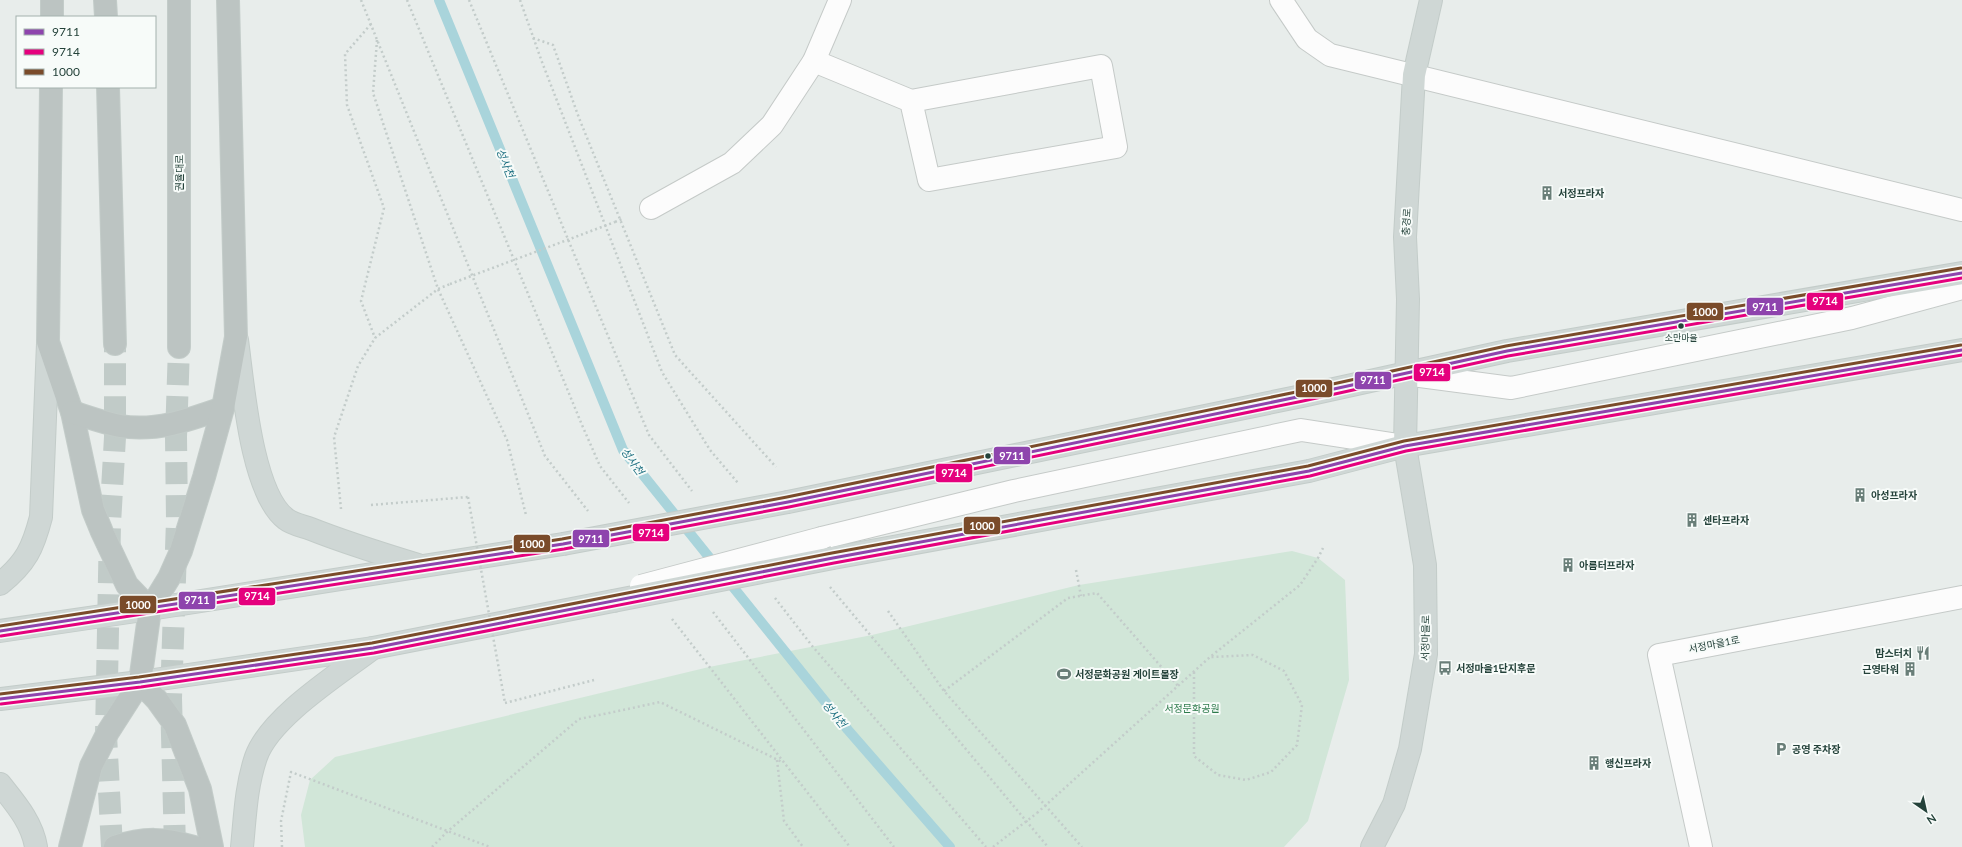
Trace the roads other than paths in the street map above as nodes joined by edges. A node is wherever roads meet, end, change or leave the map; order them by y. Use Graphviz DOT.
graph roads {
  1 [pos="52,0"];
  2 [pos="105,0"];
  3 [pos="178,0"];
  4 [pos="228,0"];
  5 [pos="840,0"];
  6 [pos="1281,0"];
  7 [pos="1431,0"];
  8 [pos="52,16"];
  9 [pos="106,16"];
  10 [pos="814,61"];
  11 [pos="1414,75"];
  12 [pos="51,88"];
  13 [pos="108,88"];
  14 [pos="911,101"];
  15 [pos="651,208"];
  16 [pos="1962,210"];
  17 [pos="1962,272"];
  18 [pos="1962,288"];
  19 [pos="236,336"];
  20 [pos="48,342"];
  21 [pos="115,344"];
  22 [pos="179,347"];
  23 [pos="1962,350"];
  24 [pos="1405,374"];
  25 [pos="223,408"];
  26 [pos="72,412"];
  27 [pos="1405,446"];
  28 [pos="423,567"];
  29 [pos="0,584"];
  30 [pos="1962,597"];
  31 [pos="612,598"];
  32 [pos="150,609"];
  33 [pos="0,631"];
  34 [pos="373,648"];
  35 [pos="140,682"];
  36 [pos="0,699"];
  37 [pos="0,784"];
  38 [pos="36,847"];
  39 [pos="70,847"];
  40 [pos="115,847"];
  41 [pos="194,847"];
  42 [pos="212,847"];
  43 [pos="242,847"];
  44 [pos="1372,847"];
  45 [pos="1701,847"];
  1 -- 8 [label="highway"];
  2 -- 9 [label="highway"];
  3 -- 22 [label="highway, 권율대로"];
  4 -- 19 [label="highway"];
  5 -- 10 [label="street"];
  6 -- 11 [label="street"];
  7 -- 11 [label="main road, 충경로"];
  10 -- 14 [label="street"];
  10 -- 15 [label="street"];
  11 -- 16 [label="street"];
  11 -- 24 [label="main road, 충경로"];
  12 -- 20 [label="highway"];
  13 -- 21 [label="highway"];
  14 -- 14 [label="street"];
  17 -- 24 [label="main road"];
  18 -- 24 [label="street"];
  19 -- 25 [label="highway"];
  19 -- 28 [label="main road"];
  20 -- 26 [label="highway"];
  20 -- 29 [label="main road"];
  23 -- 27 [label="main road"];
  24 -- 27 [label="main road, 충경로"];
  24 -- 28 [label="main road, bridge"];
  25 -- 26 [label="highway"];
  25 -- 32 [label="highway"];
  26 -- 32 [label="highway"];
  27 -- 31 [label="main road, bridge"];
  27 -- 31 [label="street, bridge"];
  27 -- 44 [label="main road, 서정마을로"];
  28 -- 32 [label="main road"];
  30 -- 45 [label="street, 서정마을1로"];
  31 -- 34 [label="main road"];
  32 -- 33 [label="main road"];
  32 -- 35 [label="highway"];
  34 -- 35 [label="main road"];
  34 -- 43 [label="main road"];
  35 -- 36 [label="main road"];
  35 -- 39 [label="highway"];
  35 -- 42 [label="highway"];
  37 -- 38 [label="main road"];
  40 -- 41 [label="highway"];
}
